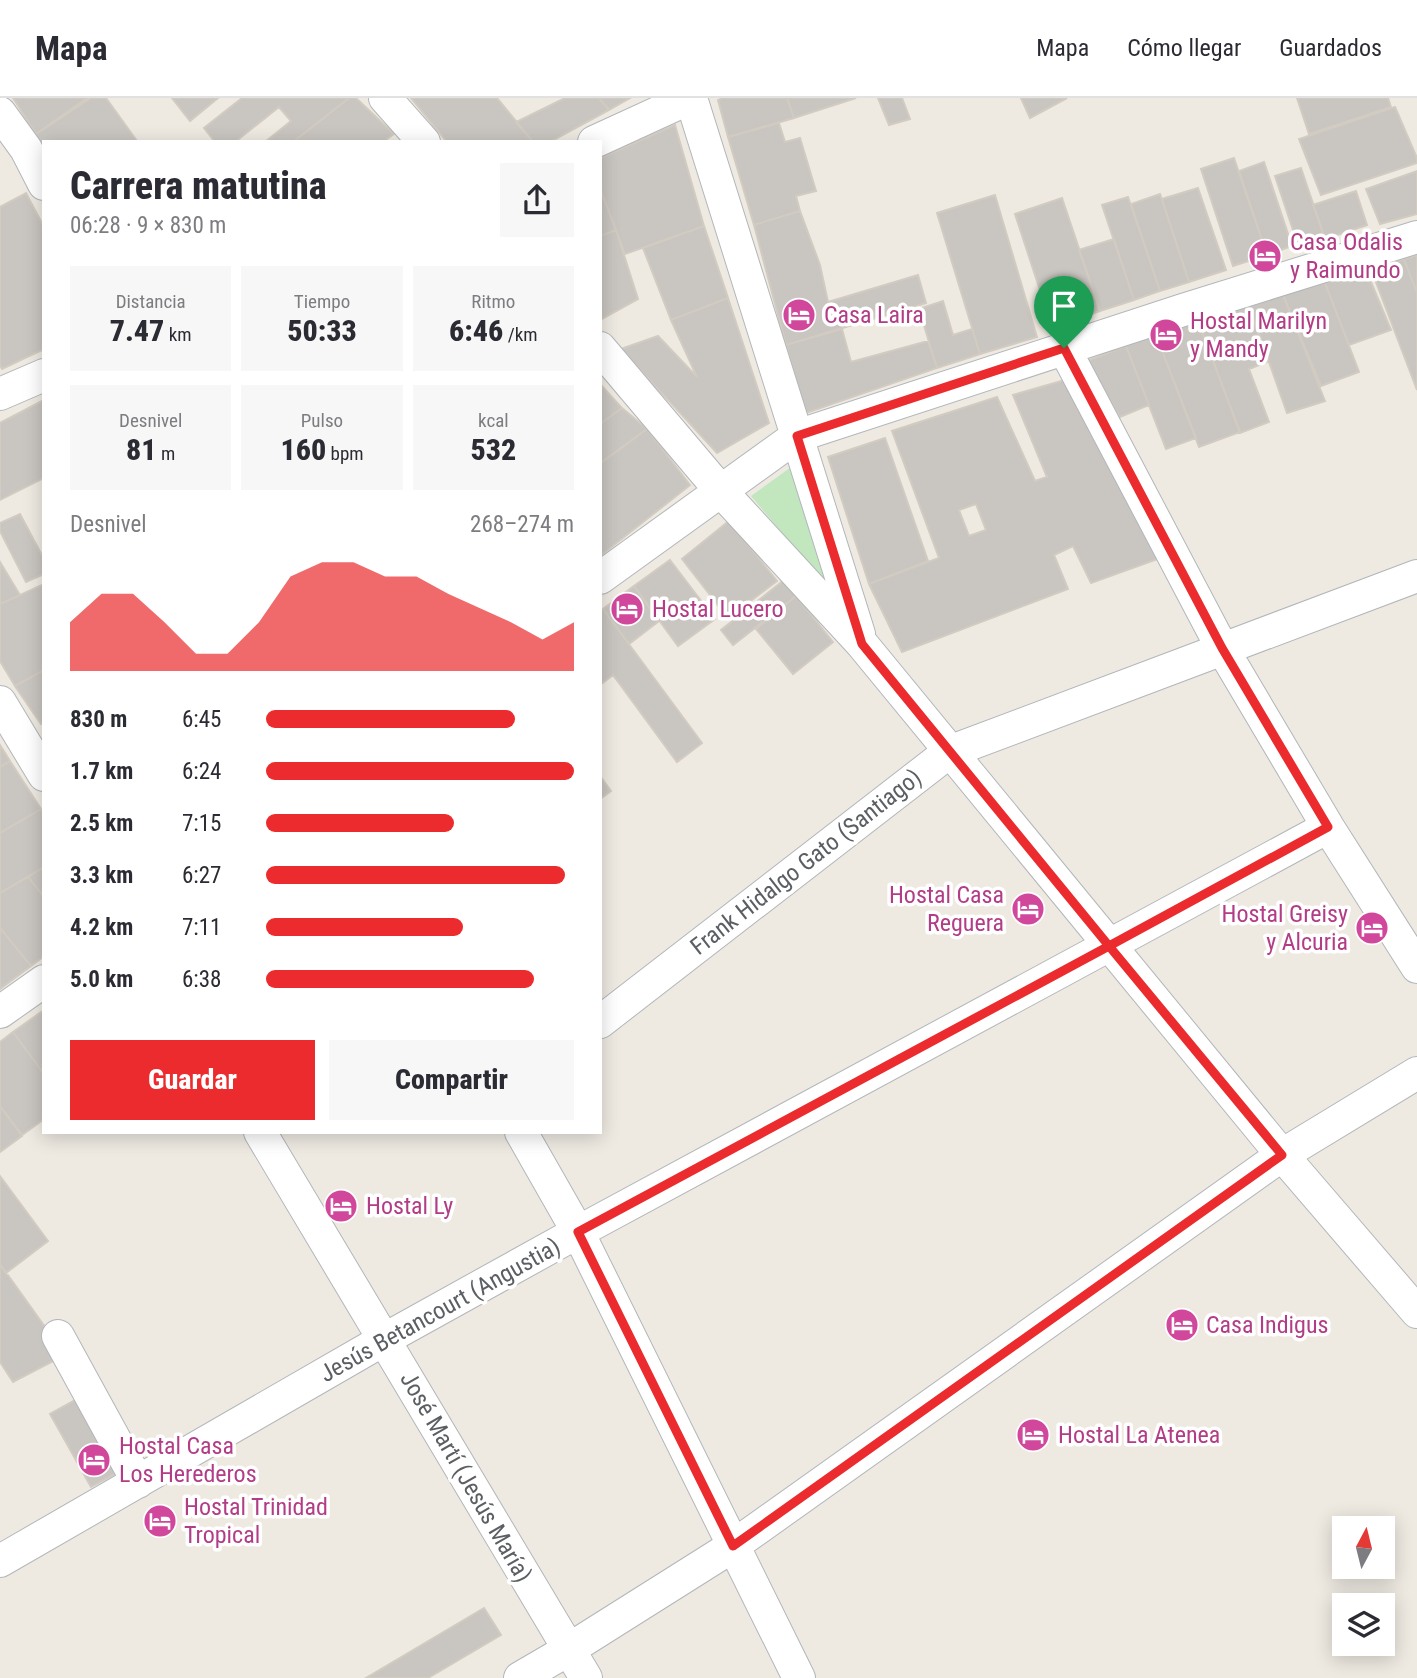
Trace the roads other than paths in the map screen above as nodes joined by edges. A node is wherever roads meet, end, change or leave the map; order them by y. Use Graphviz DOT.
graph roads {
  1 [pos="385,98"];
  2 [pos="691,98"];
  3 [pos="0,113"];
  4 [pos="422,140"];
  5 [pos="598,140"];
  6 [pos="42,180"];
  7 [pos="1417,236"];
  8 [pos="1064,348"];
  9 [pos="602,350"];
  10 [pos="42,377"];
  11 [pos="0,394"];
  12 [pos="797,436"];
  13 [pos="720,490"];
  14 [pos="1417,576"];
  15 [pos="602,577"];
  16 [pos="862,644"];
  17 [pos="1222,648"];
  18 [pos="0,702"];
  19 [pos="949,751"];
  20 [pos="42,772"];
  21 [pos="1328,827"];
  22 [pos="1109,946"];
  23 [pos="1417,967"];
  24 [pos="42,982"];
  25 [pos="0,1012"];
  26 [pos="602,1020"];
  27 [pos="1417,1073"];
  28 [pos="261,1134"];
  29 [pos="522,1134"];
  30 [pos="1282,1155"];
  31 [pos="578,1232"];
  32 [pos="1417,1312"];
  33 [pos="58,1336"];
  34 [pos="385,1339"];
  35 [pos="138,1482"];
  36 [pos="733,1546"];
  37 [pos="0,1561"];
  38 [pos="568,1650"];
  39 [pos="520,1678"];
  40 [pos="586,1678"];
  41 [pos="799,1678"];
  1 -- 4 [label="street"];
  2 -- 5 [label="street"];
  2 -- 12 [label="street"];
  3 -- 6 [label="street"];
  7 -- 8 [label="street"];
  8 -- 12 [label="street"];
  8 -- 17 [label="street"];
  9 -- 13 [label="street"];
  10 -- 11 [label="street"];
  12 -- 13 [label="street"];
  12 -- 16 [label="street"];
  13 -- 15 [label="street"];
  13 -- 16 [label="street"];
  14 -- 17 [label="street, Frank Hidalgo Gato (Santiago)"];
  16 -- 19 [label="street"];
  17 -- 19 [label="street, Frank Hidalgo Gato (Santiago)"];
  17 -- 21 [label="street"];
  18 -- 20 [label="street"];
  19 -- 22 [label="street"];
  19 -- 26 [label="street, Frank Hidalgo Gato (Santiago)"];
  21 -- 22 [label="street, Jesús Betancourt (Angustia)"];
  21 -- 23 [label="street"];
  22 -- 30 [label="street"];
  22 -- 31 [label="street, Jesús Betancourt (Angustia)"];
  24 -- 25 [label="street"];
  27 -- 30 [label="street"];
  28 -- 34 [label="street, José Martí (Jesús María)"];
  29 -- 31 [label="street"];
  30 -- 32 [label="street"];
  30 -- 36 [label="street"];
  31 -- 34 [label="street, Jesús Betancourt (Angustia)"];
  31 -- 36 [label="street"];
  33 -- 35 [label="street"];
  34 -- 35 [label="street, Jesús Betancourt (Angustia)"];
  34 -- 38 [label="street, José Martí (Jesús María)"];
  35 -- 37 [label="street, Jesús Betancourt (Angustia)"];
  36 -- 38 [label="street"];
  36 -- 41 [label="street"];
  38 -- 39 [label="street"];
  38 -- 40 [label="street, José Martí (Jesús María)"];
}
